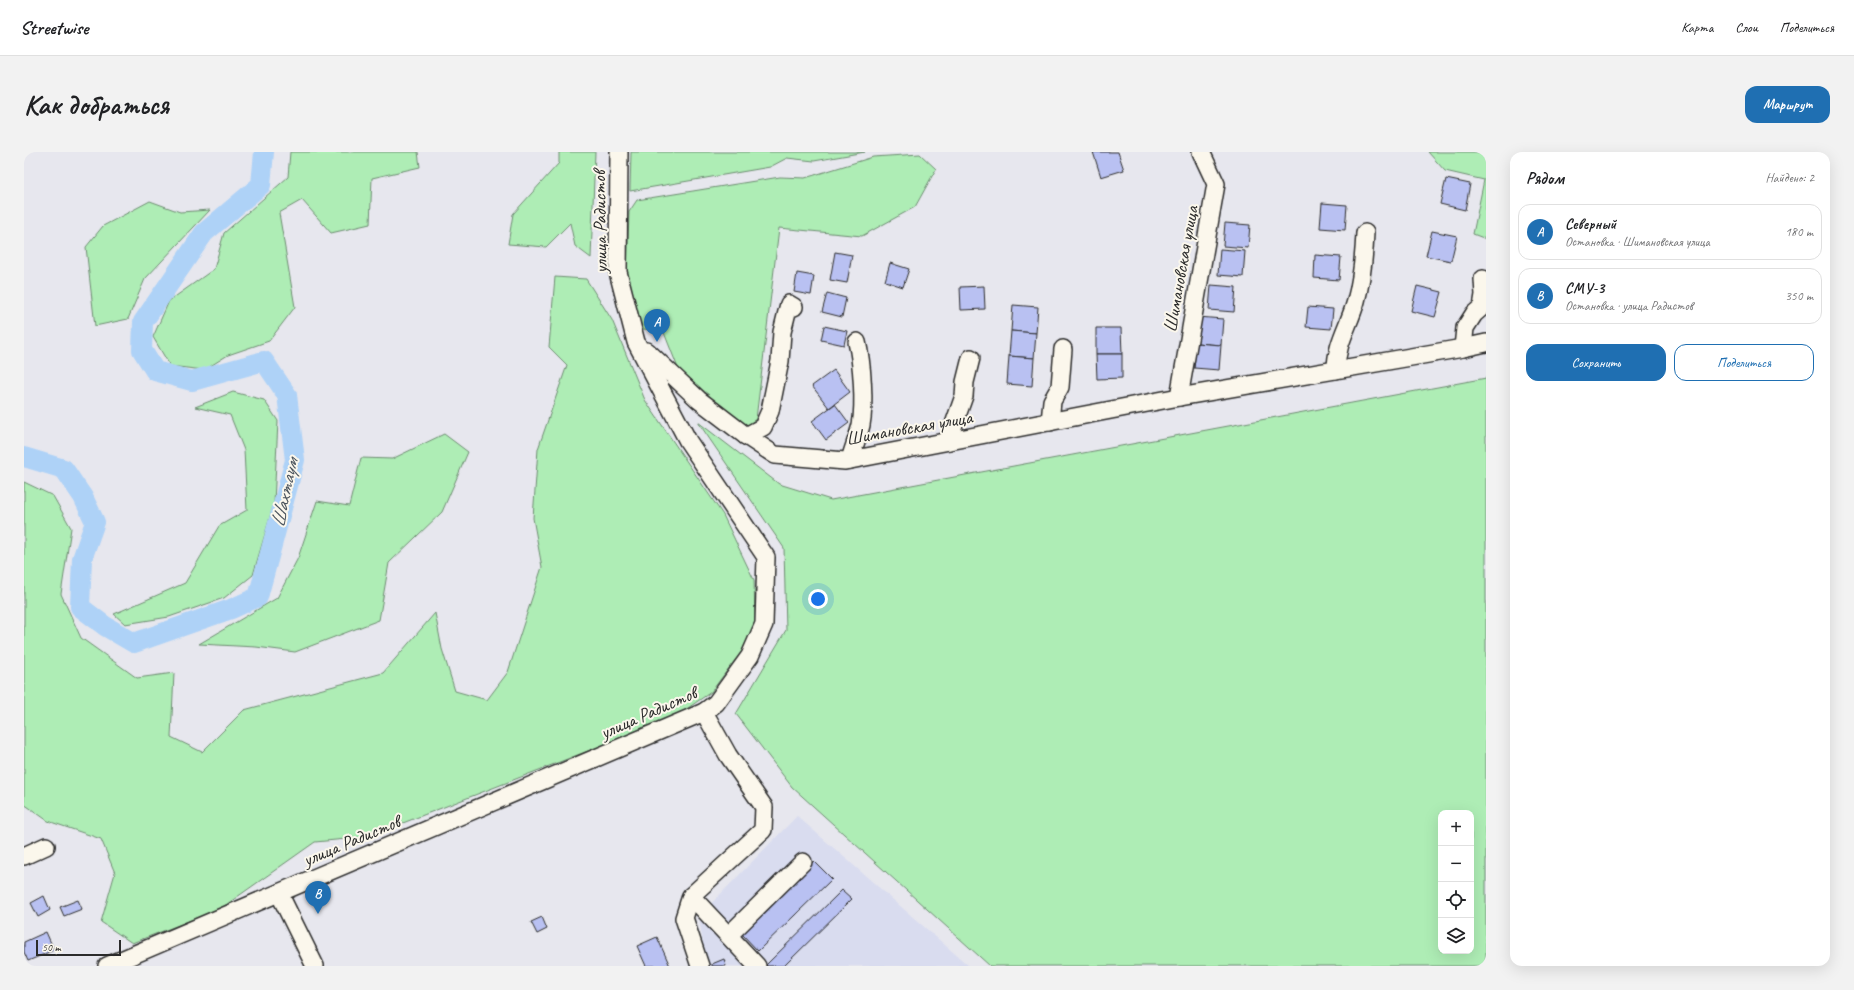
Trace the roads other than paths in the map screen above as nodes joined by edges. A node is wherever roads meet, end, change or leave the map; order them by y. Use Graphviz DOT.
graph roads {
  1 [pos="619,152"];
  2 [pos="1202,152"];
  3 [pos="1365,233"];
  4 [pos="1483,279"];
  5 [pos="794,307"];
  6 [pos="636,342"];
  7 [pos="857,342"];
  8 [pos="1486,342"];
  9 [pos="1463,348"];
  10 [pos="1063,349"];
  11 [pos="971,358"];
  12 [pos="1336,370"];
  13 [pos="1179,396"];
  14 [pos="1050,422"];
  15 [pos="746,436"];
  16 [pos="948,442"];
  17 [pos="850,460"];
  18 [pos="704,712"];
  19 [pos="46,846"];
  20 [pos="24,856"];
  21 [pos="803,862"];
  22 [pos="279,893"];
  23 [pos="691,896"];
  24 [pos="729,935"];
  25 [pos="107,966"];
  26 [pos="315,966"];
  27 [pos="700,966"];
  28 [pos="757,966"];
  1 -- 6 [label="street, улица Радистов"];
  2 -- 13 [label="street, Шимановская улица"];
  3 -- 12 [label="street"];
  4 -- 9 [label="street"];
  5 -- 15 [label="street"];
  6 -- 15 [label="street, Шимановская улица"];
  6 -- 18 [label="street, улица Радистов"];
  7 -- 17 [label="street"];
  8 -- 9 [label="street, Шимановская улица"];
  9 -- 12 [label="street, Шимановская улица"];
  10 -- 14 [label="street"];
  11 -- 16 [label="street"];
  12 -- 13 [label="street, Шимановская улица"];
  13 -- 14 [label="street, Шимановская улица"];
  14 -- 16 [label="street, Шимановская улица"];
  15 -- 17 [label="street, Шимановская улица"];
  16 -- 17 [label="street, Шимановская улица"];
  18 -- 22 [label="street, улица Радистов"];
  18 -- 23 [label="street"];
  19 -- 20 [label="street"];
  21 -- 24 [label="street"];
  22 -- 25 [label="street, улица Радистов"];
  22 -- 26 [label="street"];
  23 -- 24 [label="street"];
  23 -- 27 [label="street"];
  24 -- 28 [label="street"];
}
